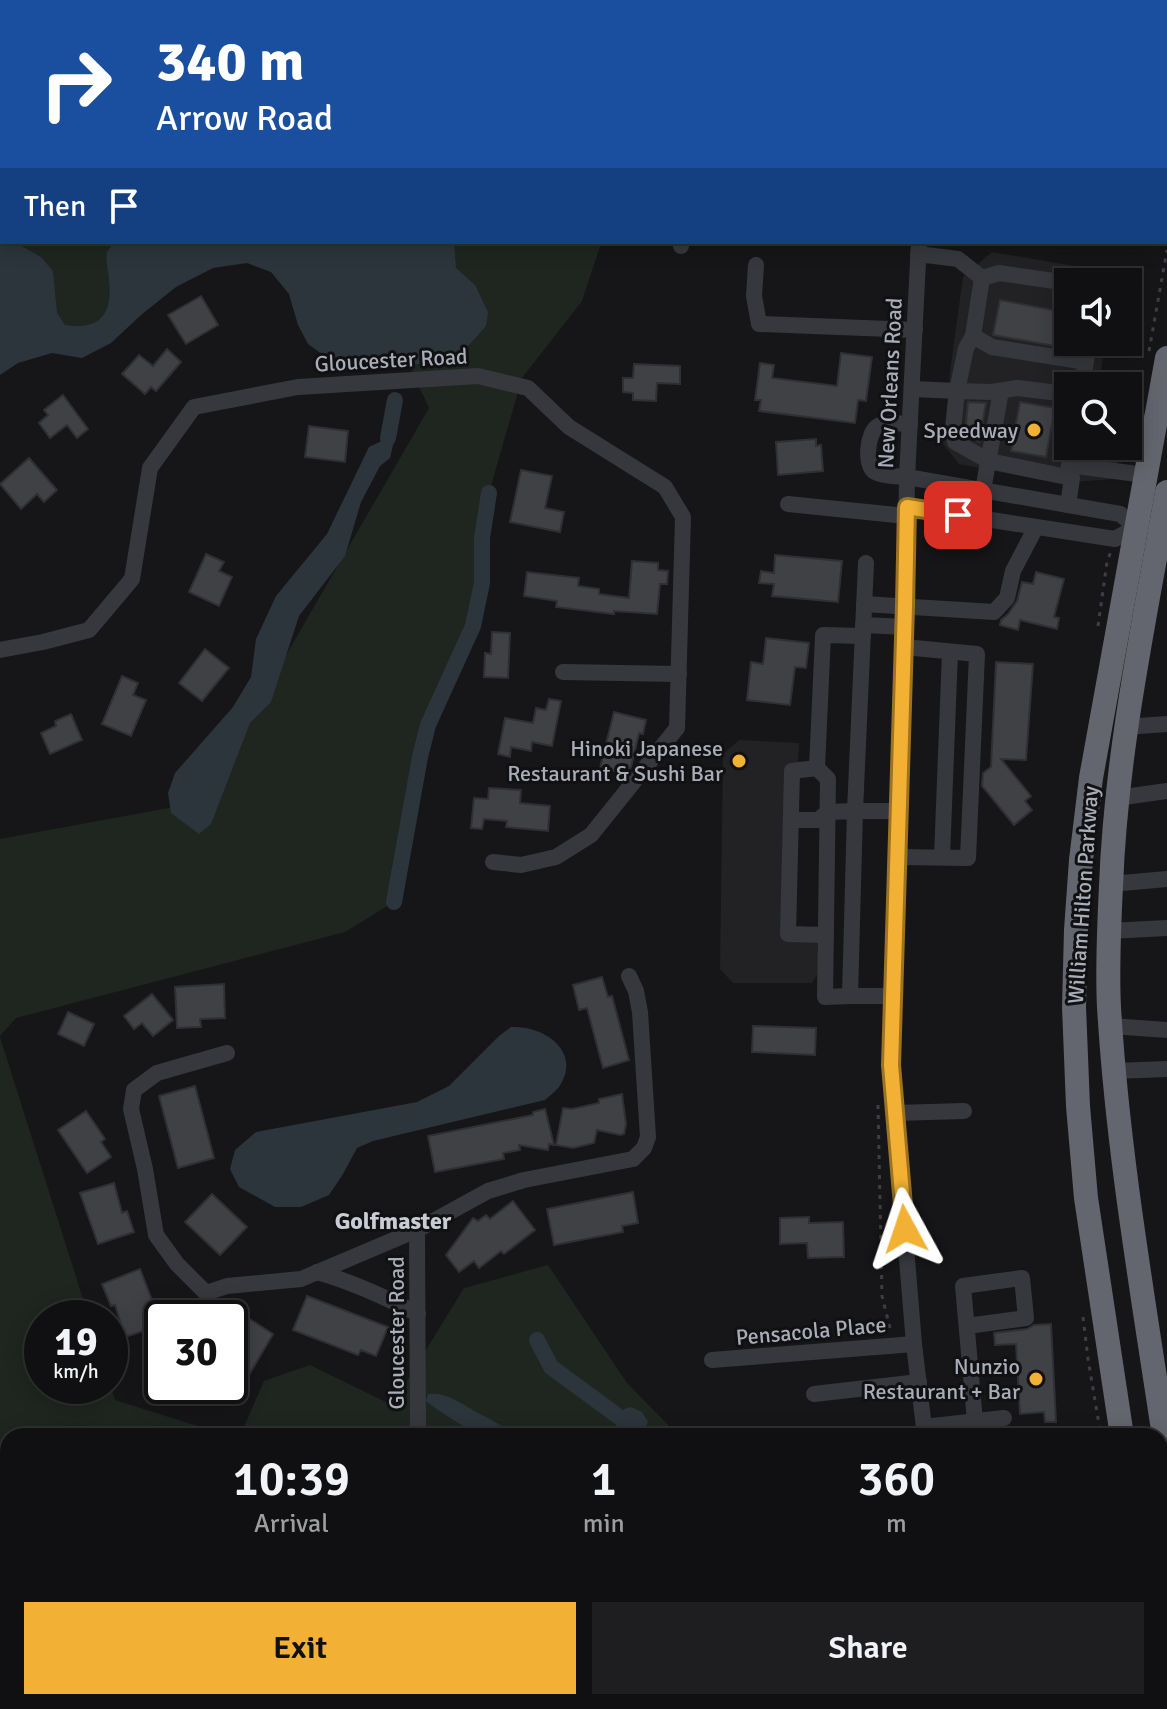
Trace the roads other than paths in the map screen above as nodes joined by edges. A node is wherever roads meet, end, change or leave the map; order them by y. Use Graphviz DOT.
graph roads {
  1 [pos="918,248"];
  2 [pos="756,265"];
  3 [pos="982,278"];
  4 [pos="1054,281"];
  5 [pos="915,330"];
  6 [pos="973,336"];
  7 [pos="1087,356"];
  8 [pos="1167,358"];
  9 [pos="1086,362"];
  10 [pos="1084,372"];
  11 [pos="912,389"];
  12 [pos="957,391"];
  13 [pos="1001,391"];
  14 [pos="1054,392"];
  15 [pos="1142,421"];
  16 [pos="910,424"];
  17 [pos="1154,424"];
  18 [pos="1070,460"];
  19 [pos="989,461"];
  20 [pos="1068,471"];
  21 [pos="1145,475"];
  22 [pos="907,477"];
  23 [pos="983,490"];
  24 [pos="1167,492"];
  25 [pos="788,504"];
  26 [pos="1068,505"];
  27 [pos="906,512"];
  28 [pos="1164,525"];
  29 [pos="1036,527"];
  30 [pos="1136,527"];
  31 [pos="866,563"];
  32 [pos="1158,591"];
  33 [pos="864,604"];
  34 [pos="905,606"];
  35 [pos="905,627"];
  36 [pos="863,630"];
  37 [pos="904,647"];
  38 [pos="0,650"];
  39 [pos="950,652"];
  40 [pos="563,672"];
  41 [pos="679,674"];
  42 [pos="1167,724"];
  43 [pos="1125,727"];
  44 [pos="817,768"];
  45 [pos="1167,791"];
  46 [pos="1117,798"];
  47 [pos="855,811"];
  48 [pos="899,811"];
  49 [pos="828,812"];
  50 [pos="791,820"];
  51 [pos="898,857"];
  52 [pos="942,857"];
  53 [pos="493,862"];
  54 [pos="1167,879"];
  55 [pos="1111,884"];
  56 [pos="1167,928"];
  57 [pos="1108,931"];
  58 [pos="826,935"];
  59 [pos="629,976"];
  60 [pos="850,996"];
  61 [pos="894,996"];
  62 [pos="1111,1026"];
  63 [pos="1167,1030"];
  64 [pos="227,1053"];
  65 [pos="1076,1053"];
  66 [pos="1167,1069"];
  67 [pos="1114,1071"];
  68 [pos="964,1111"];
  69 [pos="895,1113"];
  70 [pos="417,1230"];
  71 [pos="317,1272"];
  72 [pos="418,1314"];
  73 [pos="967,1326"];
  74 [pos="914,1344"];
  75 [pos="712,1360"];
  76 [pos="919,1382"];
  77 [pos="814,1394"];
  78 [pos="1004,1418"];
  79 [pos="975,1421"];
  80 [pos="418,1428"];
  81 [pos="924,1428"];
  82 [pos="939,1428"];
  83 [pos="1121,1428"];
  84 [pos="1163,1428"];
  1 -- 3 [label="street"];
  1 -- 5 [label="street, New Orleans Road"];
  2 -- 5 [label="street"];
  3 -- 4 [label="street"];
  3 -- 6 [label="street"];
  5 -- 11 [label="street, New Orleans Road"];
  6 -- 9 [label="street"];
  6 -- 12 [label="street"];
  7 -- 9 [label="street"];
  8 -- 17 [label="highway, William Hilton Parkway"];
  9 -- 10 [label="street"];
  11 -- 12 [label="street"];
  11 -- 16 [label="street, New Orleans Road"];
  12 -- 13 [label="street"];
  12 -- 19 [label="street"];
  13 -- 14 [label="street"];
  13 -- 19 [label="street"];
  15 -- 17 [label="street"];
  16 -- 22 [label="street, New Orleans Road"];
  16 -- 22 [label="street"];
  17 -- 21 [label="highway, William Hilton Parkway"];
  18 -- 20 [label="street"];
  19 -- 20 [label="street"];
  19 -- 23 [label="street"];
  20 -- 21 [label="street"];
  20 -- 26 [label="street"];
  21 -- 30 [label="highway, William Hilton Parkway"];
  22 -- 23 [label="street"];
  22 -- 27 [label="street, New Orleans Road"];
  23 -- 26 [label="street"];
  24 -- 28 [label="highway, William Hilton Parkway"];
  25 -- 27 [label="street"];
  26 -- 30 [label="street"];
  27 -- 29 [label="street"];
  27 -- 34 [label="street, New Orleans Road"];
  28 -- 30 [label="street"];
  28 -- 32 [label="highway, William Hilton Parkway"];
  29 -- 30 [label="street"];
  29 -- 34 [label="street"];
  30 -- 65 [label="highway, William Hilton Parkway"];
  31 -- 33 [label="street"];
  32 -- 43 [label="highway, William Hilton Parkway"];
  33 -- 34 [label="street"];
  33 -- 36 [label="street"];
  34 -- 35 [label="street, New Orleans Road"];
  35 -- 36 [label="street"];
  35 -- 37 [label="street, New Orleans Road"];
  36 -- 44 [label="street"];
  36 -- 47 [label="street"];
  37 -- 39 [label="street"];
  37 -- 48 [label="street, New Orleans Road"];
  38 -- 41 [label="street, Gloucester Road"];
  39 -- 52 [label="street"];
  39 -- 52 [label="street"];
  40 -- 41 [label="street"];
  41 -- 53 [label="street, Gloucester Road"];
  42 -- 43 [label="street"];
  43 -- 46 [label="highway, William Hilton Parkway"];
  44 -- 49 [label="street"];
  44 -- 50 [label="street"];
  45 -- 46 [label="street"];
  46 -- 55 [label="highway, William Hilton Parkway"];
  47 -- 48 [label="street"];
  47 -- 49 [label="street"];
  47 -- 60 [label="street"];
  48 -- 51 [label="street, New Orleans Road"];
  49 -- 50 [label="street"];
  49 -- 58 [label="street"];
  50 -- 58 [label="street"];
  51 -- 52 [label="street"];
  51 -- 61 [label="street, New Orleans Road"];
  54 -- 55 [label="street"];
  55 -- 57 [label="highway, William Hilton Parkway"];
  56 -- 57 [label="street"];
  57 -- 62 [label="highway, William Hilton Parkway"];
  58 -- 60 [label="street"];
  59 -- 70 [label="street"];
  60 -- 61 [label="street"];
  61 -- 69 [label="street, New Orleans Road"];
  62 -- 63 [label="street"];
  62 -- 67 [label="highway, William Hilton Parkway"];
  64 -- 71 [label="street"];
  65 -- 67 [label="highway"];
  65 -- 83 [label="highway, William Hilton Parkway"];
  66 -- 67 [label="street"];
  67 -- 84 [label="highway, William Hilton Parkway"];
  68 -- 69 [label="street"];
  69 -- 74 [label="street, New Orleans Road"];
  70 -- 71 [label="street"];
  70 -- 72 [label="street, Gloucester Road"];
  71 -- 72 [label="street"];
  72 -- 80 [label="street, Gloucester Road"];
  73 -- 79 [label="street"];
  74 -- 75 [label="street, Pensacola Place"];
  74 -- 76 [label="street, New Orleans Road"];
  76 -- 77 [label="street"];
  76 -- 81 [label="street, New Orleans Road"];
  78 -- 79 [label="street"];
  79 -- 82 [label="street"];
}
